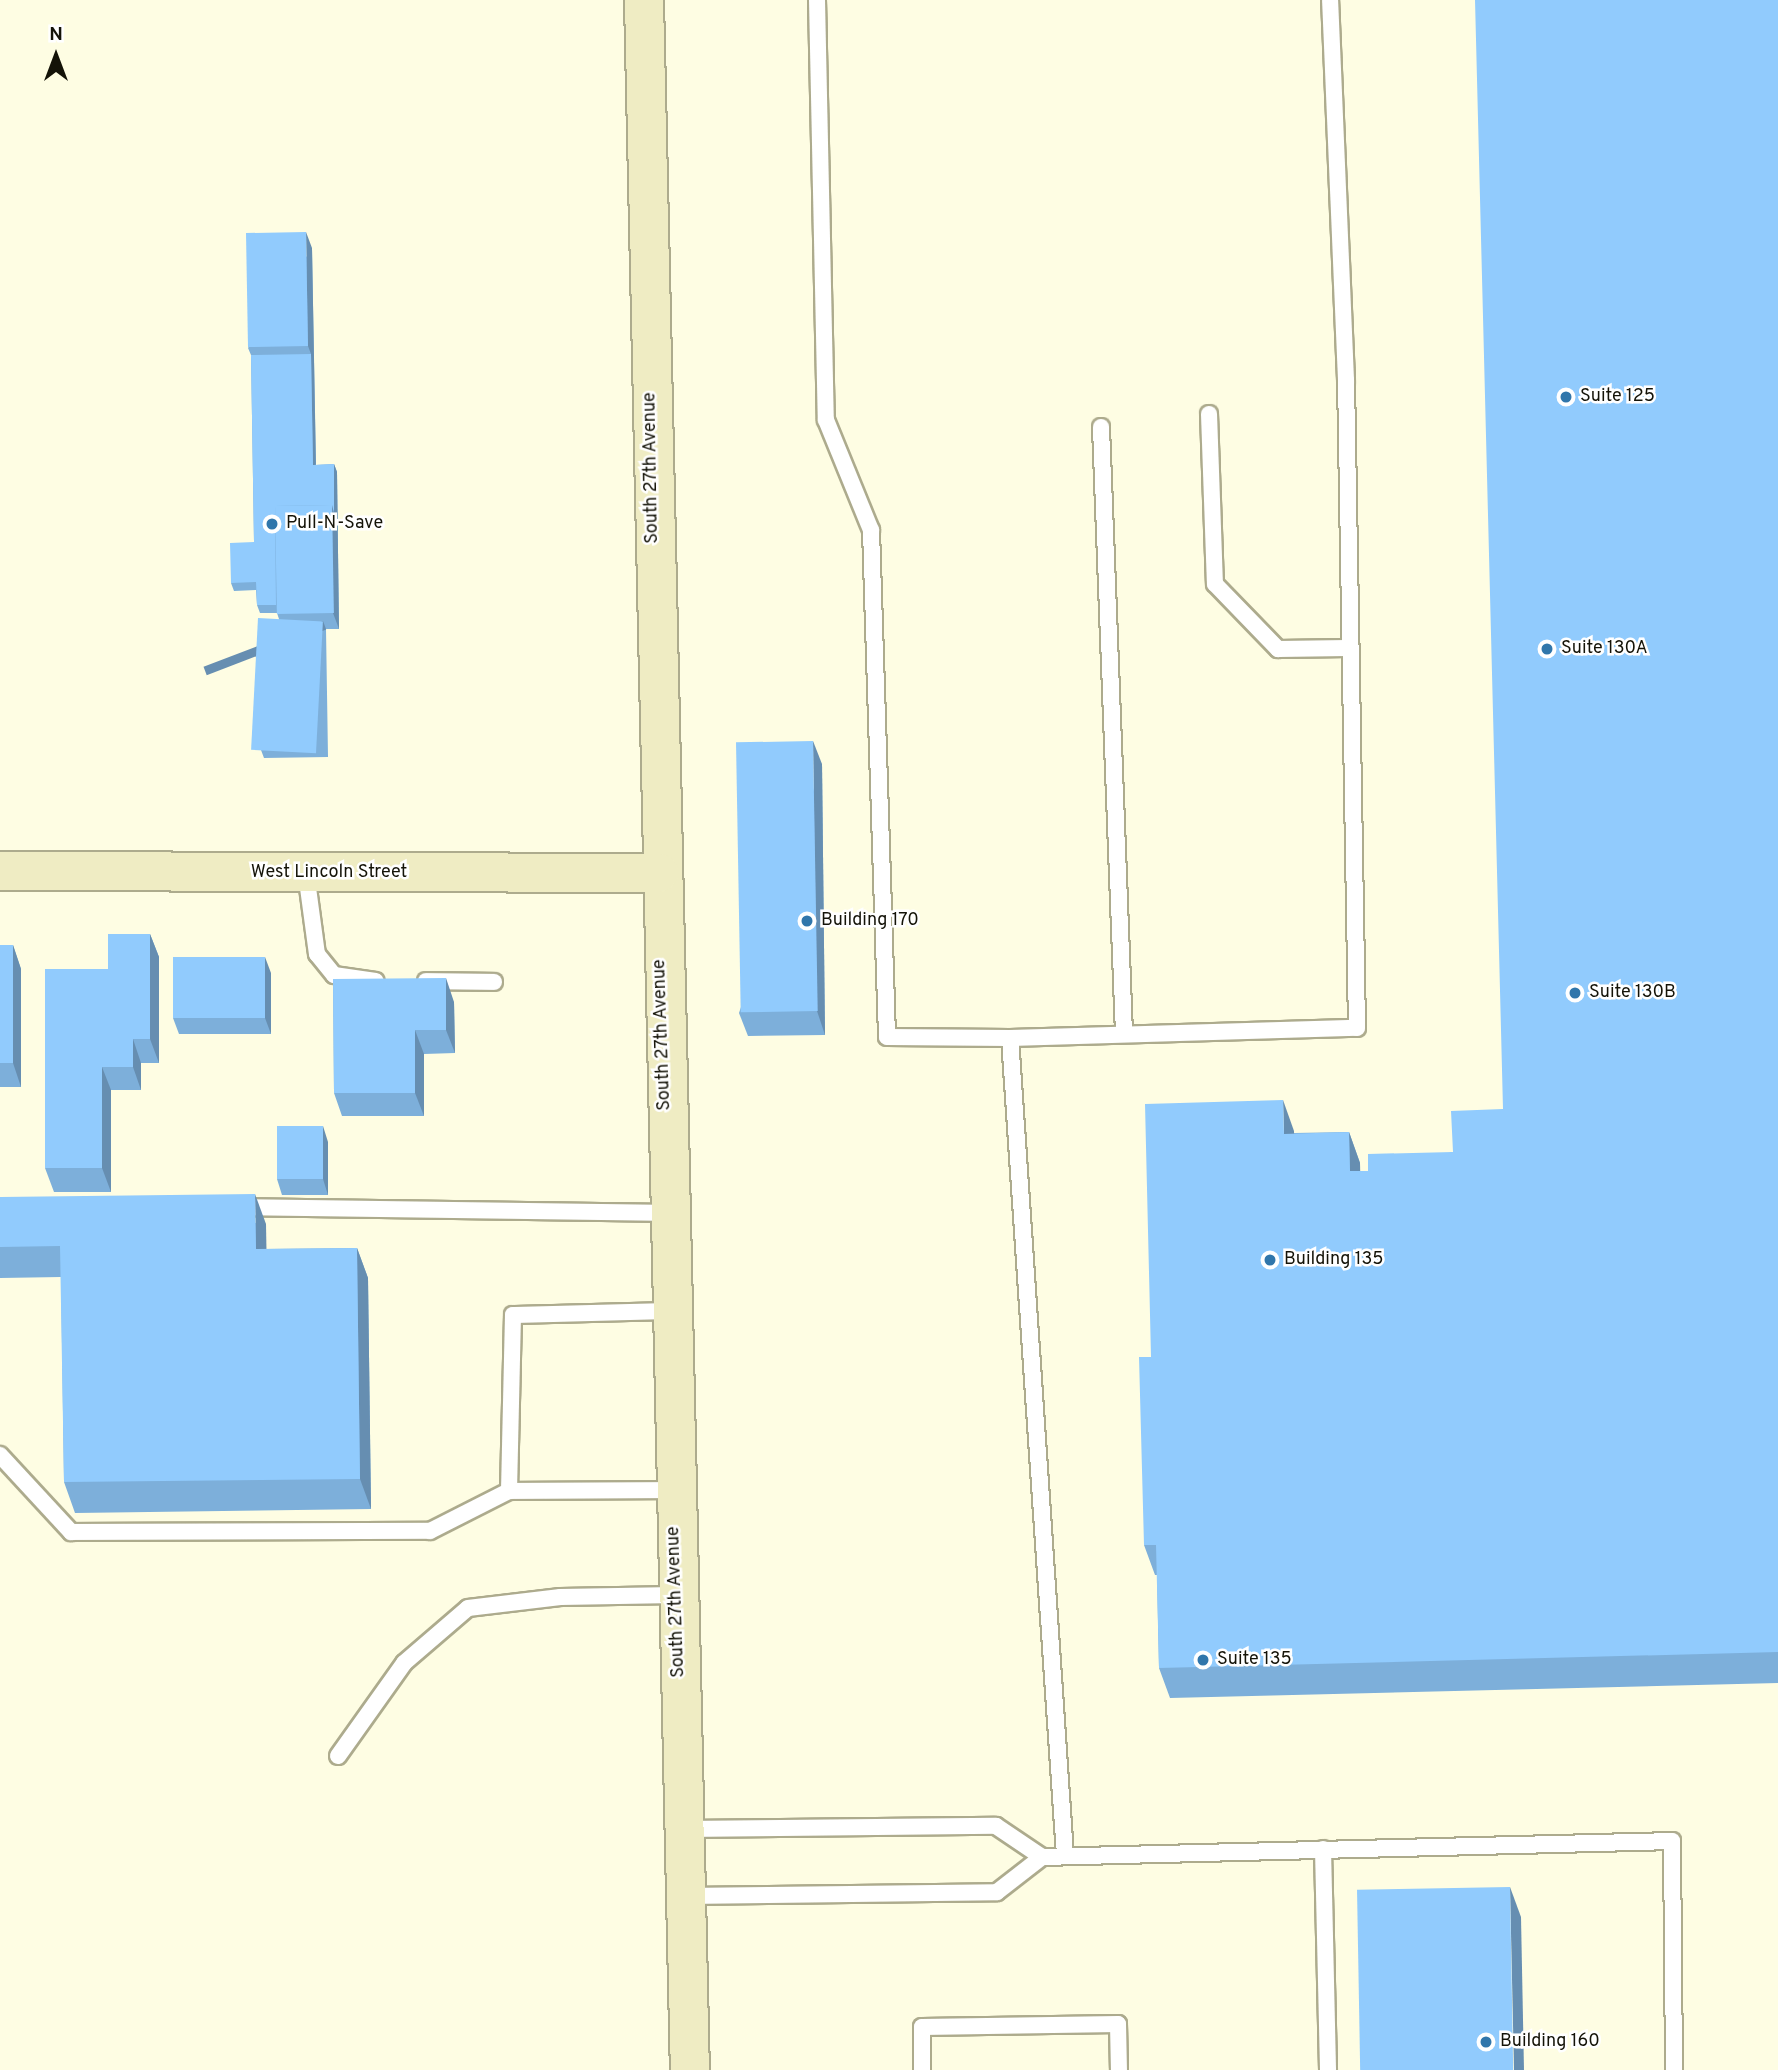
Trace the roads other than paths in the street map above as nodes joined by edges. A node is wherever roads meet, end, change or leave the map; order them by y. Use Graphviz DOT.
graph roads {
  1 [pos="644,0"];
  2 [pos="817,0"];
  3 [pos="1330,0"];
  4 [pos="1209,414"];
  5 [pos="1101,427"];
  6 [pos="1348,648"];
  7 [pos="0,871"];
  8 [pos="306,873"];
  9 [pos="659,873"];
  10 [pos="494,982"];
  11 [pos="1124,1033"];
  12 [pos="1010,1038"];
  13 [pos="222,1207"];
  14 [pos="667,1213"];
  15 [pos="670,1311"];
  16 [pos="0,1455"];
  17 [pos="674,1490"];
  18 [pos="509,1491"];
  19 [pos="676,1595"];
  20 [pos="338,1756"];
  21 [pos="684,1829"];
  22 [pos="1322,1849"];
  23 [pos="1065,1856"];
  24 [pos="1042,1857"];
  25 [pos="685,1896"];
  26 [pos="690,2070"];
  27 [pos="922,2070"];
  28 [pos="1119,2070"];
  29 [pos="1328,2070"];
  30 [pos="1674,2070"];
  1 -- 9 [label="main road, South 27th Avenue"];
  2 -- 12 [label="lane"];
  3 -- 6 [label="lane"];
  4 -- 6 [label="lane"];
  5 -- 11 [label="lane"];
  6 -- 11 [label="lane"];
  7 -- 8 [label="main road, West Lincoln Street"];
  8 -- 9 [label="main road, West Lincoln Street"];
  8 -- 10 [label="lane"];
  9 -- 14 [label="main road, South 27th Avenue"];
  11 -- 12 [label="lane"];
  12 -- 23 [label="lane"];
  13 -- 14 [label="lane"];
  14 -- 15 [label="main road, South 27th Avenue"];
  15 -- 17 [label="main road, South 27th Avenue"];
  15 -- 18 [label="lane"];
  16 -- 18 [label="lane"];
  17 -- 18 [label="lane"];
  17 -- 19 [label="main road, South 27th Avenue"];
  19 -- 20 [label="lane"];
  19 -- 21 [label="main road, South 27th Avenue"];
  21 -- 24 [label="lane"];
  21 -- 25 [label="main road, South 27th Avenue"];
  22 -- 23 [label="lane"];
  22 -- 29 [label="lane"];
  22 -- 30 [label="lane"];
  23 -- 24 [label="lane"];
  24 -- 25 [label="lane"];
  25 -- 26 [label="main road, South 27th Avenue"];
  27 -- 28 [label="lane"];
}
